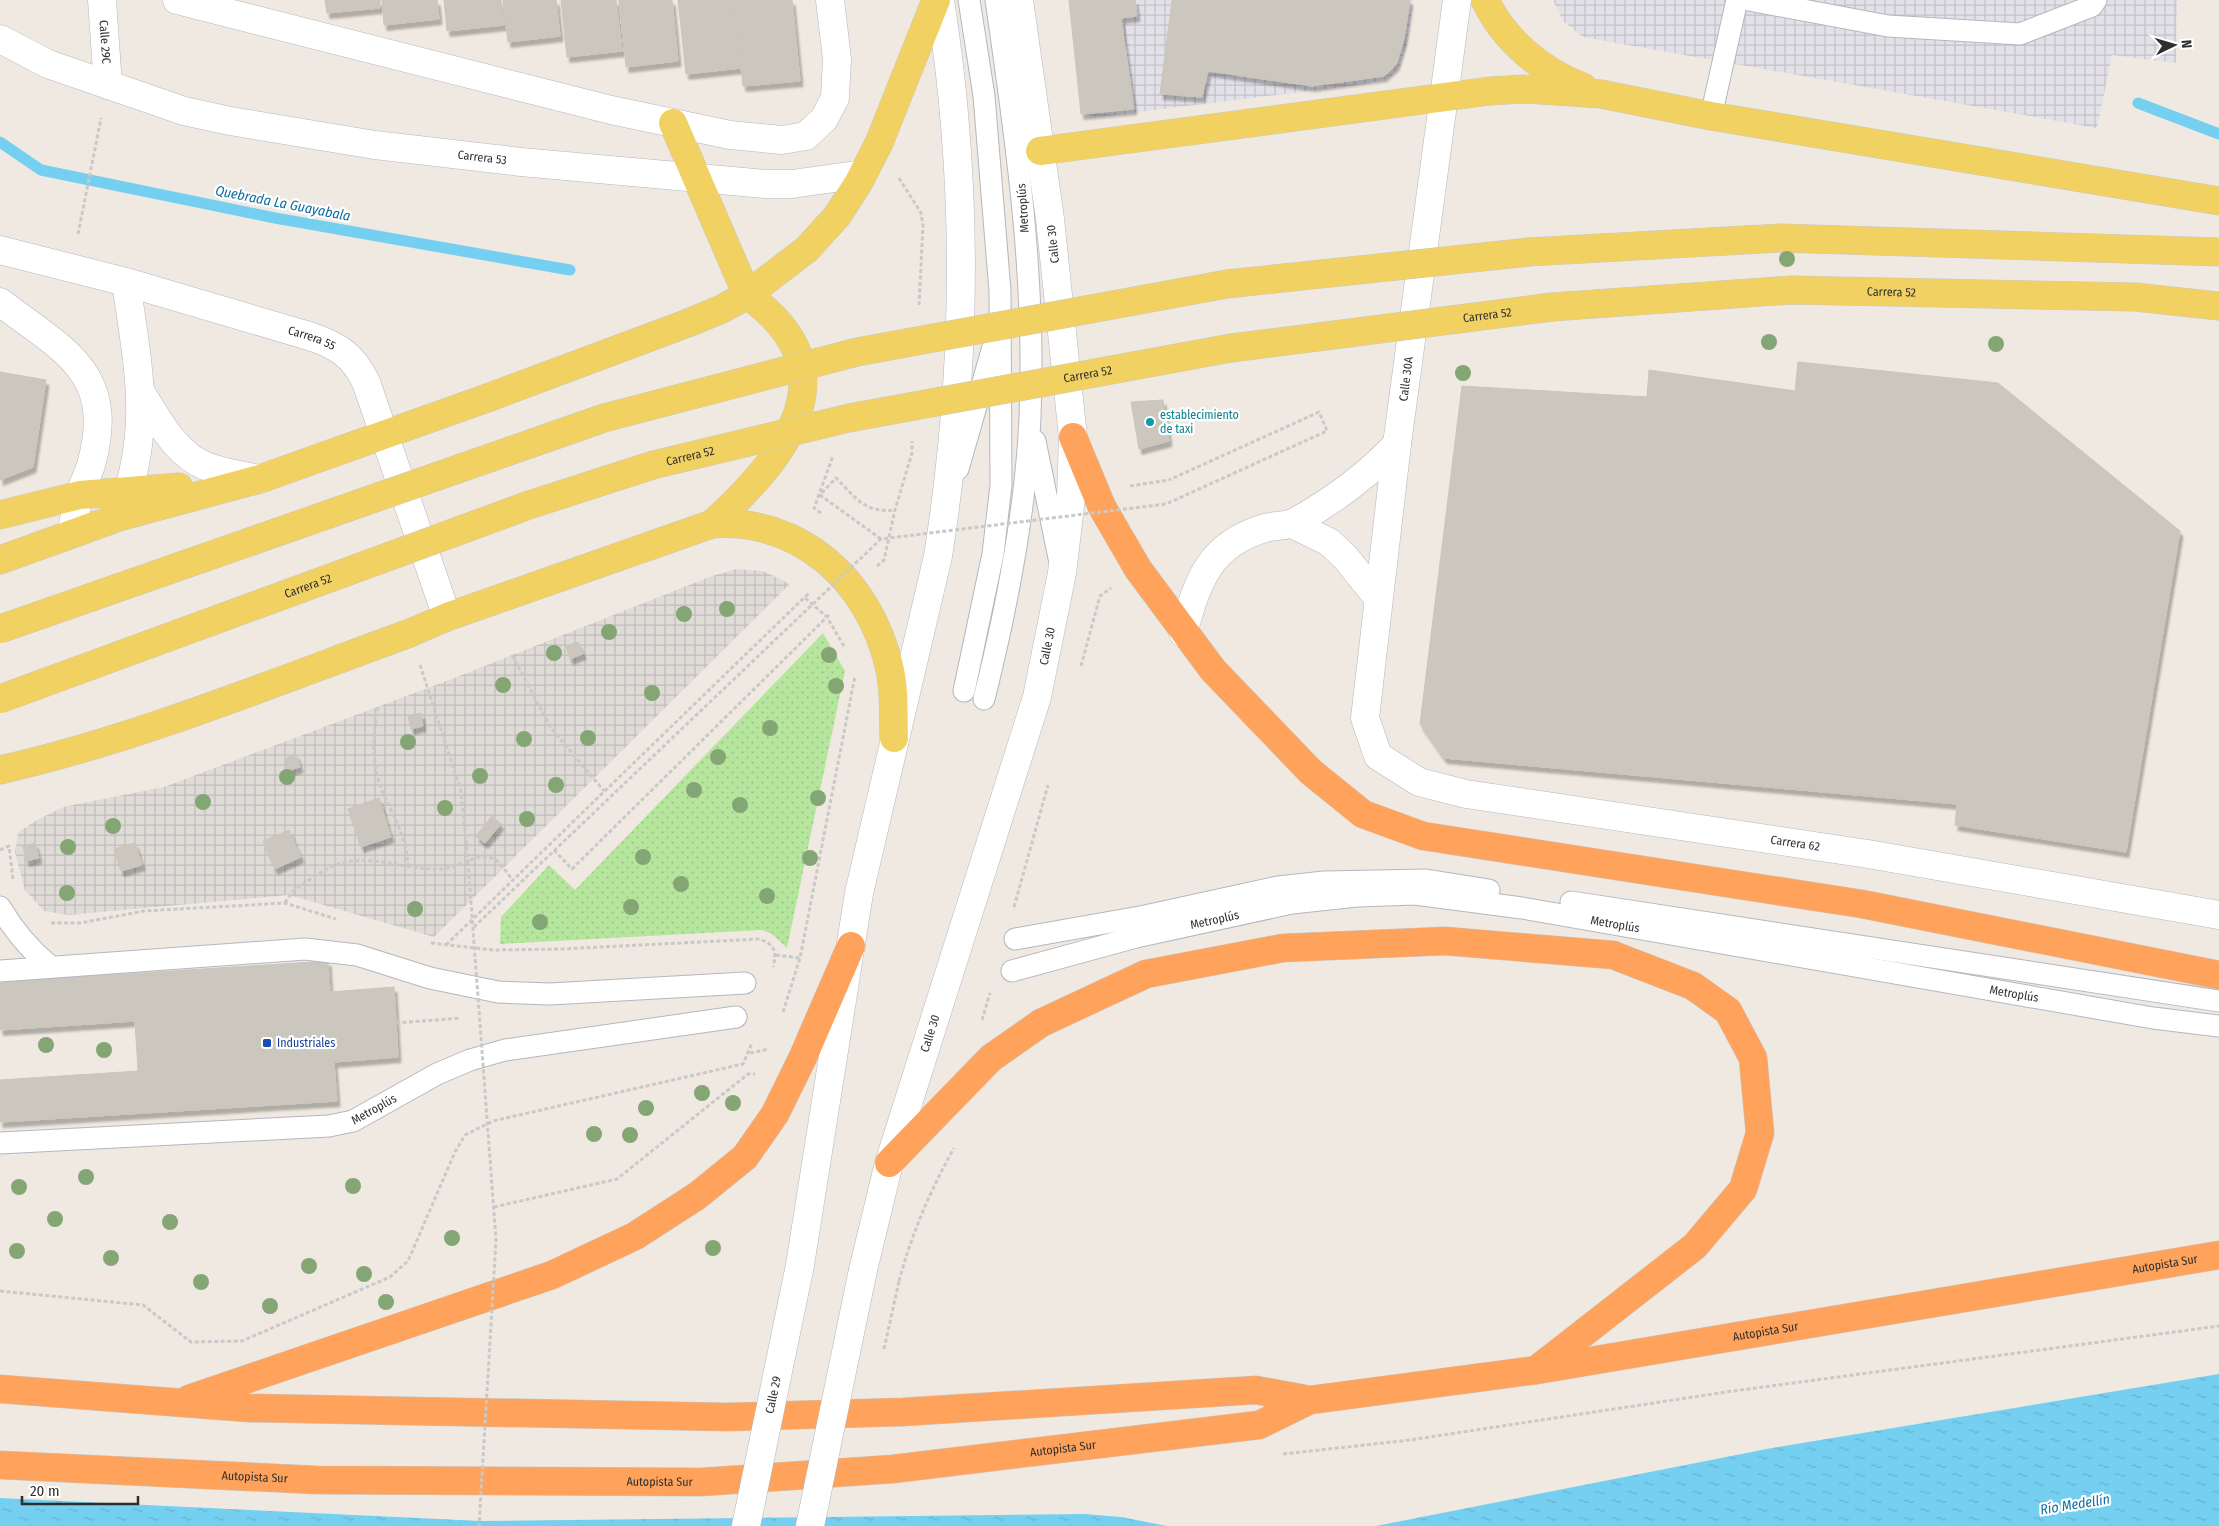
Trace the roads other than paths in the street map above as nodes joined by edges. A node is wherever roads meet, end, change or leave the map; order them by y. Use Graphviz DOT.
graph roads {
  1 [pos="102,0"];
  2 [pos="178,0"];
  3 [pos="830,0"];
  4 [pos="936,0"];
  5 [pos="940,0"];
  6 [pos="969,0"];
  7 [pos="996,0"];
  8 [pos="1019,0"];
  9 [pos="1457,0"];
  10 [pos="1485,0"];
  11 [pos="1737,0"];
  12 [pos="1749,0"];
  13 [pos="2096,0"];
  14 [pos="0,39"];
  15 [pos="108,85"];
  16 [pos="1601,94"];
  17 [pos="1443,97"];
  18 [pos="1711,116"];
  19 [pos="673,123"];
  20 [pos="1040,150"];
  21 [pos="869,162"];
  22 [pos="696,177"];
  23 [pos="2219,201"];
  24 [pos="0,250"];
  25 [pos="2219,252"];
  26 [pos="126,282"];
  27 [pos="747,295"];
  28 [pos="0,302"];
  29 [pos="2219,306"];
  30 [pos="1000,323"];
  31 [pos="142,394"];
  32 [pos="1030,417"];
  33 [pos="385,434"];
  34 [pos="1073,436"];
  35 [pos="1397,444"];
  36 [pos="260,479"];
  37 [pos="80,495"];
  38 [pos="124,504"];
  39 [pos="0,515"];
  40 [pos="944,517"];
  41 [pos="712,524"];
  42 [pos="1292,524"];
  43 [pos="71,534"];
  44 [pos="0,560"];
  45 [pos="1062,573"];
  46 [pos="1378,598"];
  47 [pos="447,617"];
  48 [pos="0,629"];
  49 [pos="1183,633"];
  50 [pos="964,691"];
  51 [pos="0,699"];
  52 [pos="984,699"];
  53 [pos="894,738"];
  54 [pos="1378,756"];
  55 [pos="1,772"];
  56 [pos="0,907"];
  57 [pos="2219,915"];
  58 [pos="1015,939"];
  59 [pos="851,946"];
  60 [pos="51,967"];
  61 [pos="0,971"];
  62 [pos="1012,971"];
  63 [pos="2219,975"];
  64 [pos="745,983"];
  65 [pos="2219,1001"];
  66 [pos="736,1017"];
  67 [pos="2219,1026"];
  68 [pos="0,1143"];
  69 [pos="889,1163"];
  70 [pos="2219,1255"];
  71 [pos="1537,1370"];
  72 [pos="0,1389"];
  73 [pos="1310,1400"];
  74 [pos="180,1402"];
  75 [pos="0,1464"];
  76 [pos="746,1526"];
  77 [pos="810,1526"];
  1 -- 15 [label="street, Calle 29C"];
  2 -- 19 [label="street"];
  3 -- 19 [label="street"];
  4 -- 21 [label="main road"];
  5 -- 40 [label="street"];
  6 -- 30 [label="lane"];
  7 -- 32 [label="lane, Metroplús"];
  8 -- 20 [label="street, Calle 30"];
  9 -- 17 [label="street, Calle 30A"];
  10 -- 16 [label="main road"];
  11 -- 18 [label="lane"];
  12 -- 13 [label="lane"];
  14 -- 15 [label="street"];
  15 -- 22 [label="street, Carrera 53"];
  16 -- 17 [label="main road"];
  16 -- 18 [label="main road"];
  17 -- 20 [label="main road"];
  17 -- 35 [label="street, Calle 30A"];
  18 -- 23 [label="main road"];
  19 -- 22 [label="main road"];
  20 -- 34 [label="street, Calle 30"];
  21 -- 22 [label="street, Carrera 53"];
  21 -- 27 [label="main road"];
  22 -- 27 [label="main road"];
  24 -- 26 [label="street, Carrera 55"];
  25 -- 48 [label="main road, bridge"];
  26 -- 31 [label="street"];
  26 -- 33 [label="street, Carrera 55"];
  27 -- 33 [label="main road"];
  27 -- 41 [label="main road"];
  28 -- 37 [label="street"];
  29 -- 51 [label="main road, Carrera 52, bridge"];
  30 -- 40 [label="lane"];
  30 -- 50 [label="lane"];
  31 -- 36 [label="street"];
  31 -- 38 [label="street"];
  32 -- 45 [label="lane, Metroplús"];
  32 -- 52 [label="lane, Metroplús"];
  33 -- 36 [label="main road"];
  33 -- 47 [label="street, Carrera 55"];
  34 -- 45 [label="street, Calle 30"];
  34 -- 49 [label="highway"];
  35 -- 42 [label="street"];
  35 -- 46 [label="street, Calle 30A"];
  36 -- 38 [label="main road"];
  37 -- 38 [label="main road"];
  37 -- 39 [label="main road"];
  37 -- 43 [label="street"];
  38 -- 43 [label="main road"];
  40 -- 53 [label="street"];
  41 -- 47 [label="main road"];
  41 -- 53 [label="main road"];
  42 -- 46 [label="street"];
  42 -- 49 [label="street"];
  43 -- 44 [label="main road"];
  45 -- 69 [label="street, Calle 30"];
  46 -- 54 [label="street, Calle 30A"];
  47 -- 55 [label="main road"];
  49 -- 63 [label="highway"];
  53 -- 59 [label="street"];
  54 -- 57 [label="street, Carrera 62"];
  56 -- 60 [label="lane"];
  58 -- 65 [label="lane, Metroplús"];
  59 -- 74 [label="highway"];
  59 -- 76 [label="street, Calle 29, bridge"];
  60 -- 61 [label="lane"];
  60 -- 64 [label="lane"];
  62 -- 67 [label="lane, Metroplús"];
  66 -- 68 [label="lane, Metroplús"];
  69 -- 71 [label="highway"];
  69 -- 77 [label="street, Calle 30, bridge"];
  70 -- 71 [label="highway, Autopista Sur"];
  71 -- 73 [label="highway, Autopista Sur"];
  72 -- 74 [label="highway, Autopista Sur"];
  73 -- 74 [label="highway, Autopista Sur"];
  73 -- 75 [label="highway, Autopista Sur"];
}
